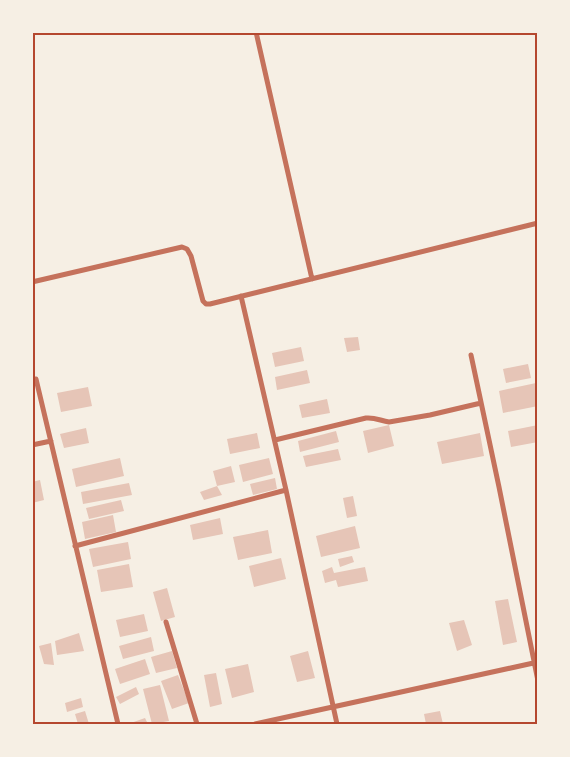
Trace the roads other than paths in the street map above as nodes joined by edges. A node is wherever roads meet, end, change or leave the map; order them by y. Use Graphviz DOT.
graph roads {
  1 [pos="256,32"];
  2 [pos="538,223"];
  3 [pos="312,279"];
  4 [pos="32,282"];
  5 [pos="241,296"];
  6 [pos="471,355"];
  7 [pos="36,379"];
  8 [pos="481,403"];
  9 [pos="275,440"];
  10 [pos="51,441"];
  11 [pos="32,445"];
  12 [pos="286,490"];
  13 [pos="75,546"];
  14 [pos="166,622"];
  15 [pos="536,662"];
  16 [pos="538,680"];
  17 [pos="333,706"];
  18 [pos="118,724"];
  19 [pos="197,724"];
  20 [pos="255,724"];
  21 [pos="337,724"];
  1 -- 3 [label="street"];
  2 -- 3 [label="street"];
  3 -- 5 [label="street"];
  4 -- 5 [label="street"];
  5 -- 9 [label="street"];
  6 -- 8 [label="street"];
  7 -- 10 [label="street"];
  8 -- 9 [label="street"];
  8 -- 15 [label="street"];
  9 -- 12 [label="street"];
  10 -- 11 [label="street"];
  10 -- 13 [label="street"];
  12 -- 13 [label="street"];
  12 -- 17 [label="street"];
  13 -- 18 [label="street"];
  14 -- 19 [label="street"];
  15 -- 16 [label="street"];
  15 -- 17 [label="street"];
  17 -- 20 [label="street"];
  17 -- 21 [label="street"];
}
